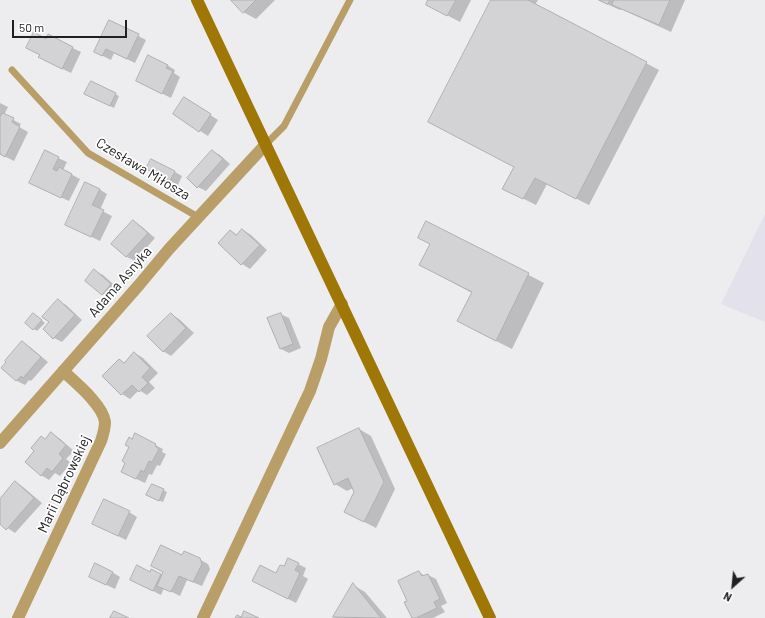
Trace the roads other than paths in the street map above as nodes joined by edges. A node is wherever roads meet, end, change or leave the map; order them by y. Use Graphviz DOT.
graph roads {
  1 [pos="197,0"];
  2 [pos="350,0"];
  3 [pos="12,70"];
  4 [pos="266,144"];
  5 [pos="198,217"];
  6 [pos="342,304"];
  7 [pos="63,371"];
  8 [pos="0,443"];
  9 [pos="18,618"];
  10 [pos="203,618"];
  11 [pos="490,618"];
  1 -- 4 [label="main road"];
  2 -- 4 [label="lane"];
  3 -- 5 [label="lane, Czesława Miłosza"];
  4 -- 5 [label="street, Adama Asnyka"];
  4 -- 6 [label="main road"];
  5 -- 7 [label="street, Adama Asnyka"];
  6 -- 10 [label="street"];
  6 -- 11 [label="main road"];
  7 -- 8 [label="street, Adama Asnyka"];
  7 -- 9 [label="street, Marii Dąbrowskiej"];
}
